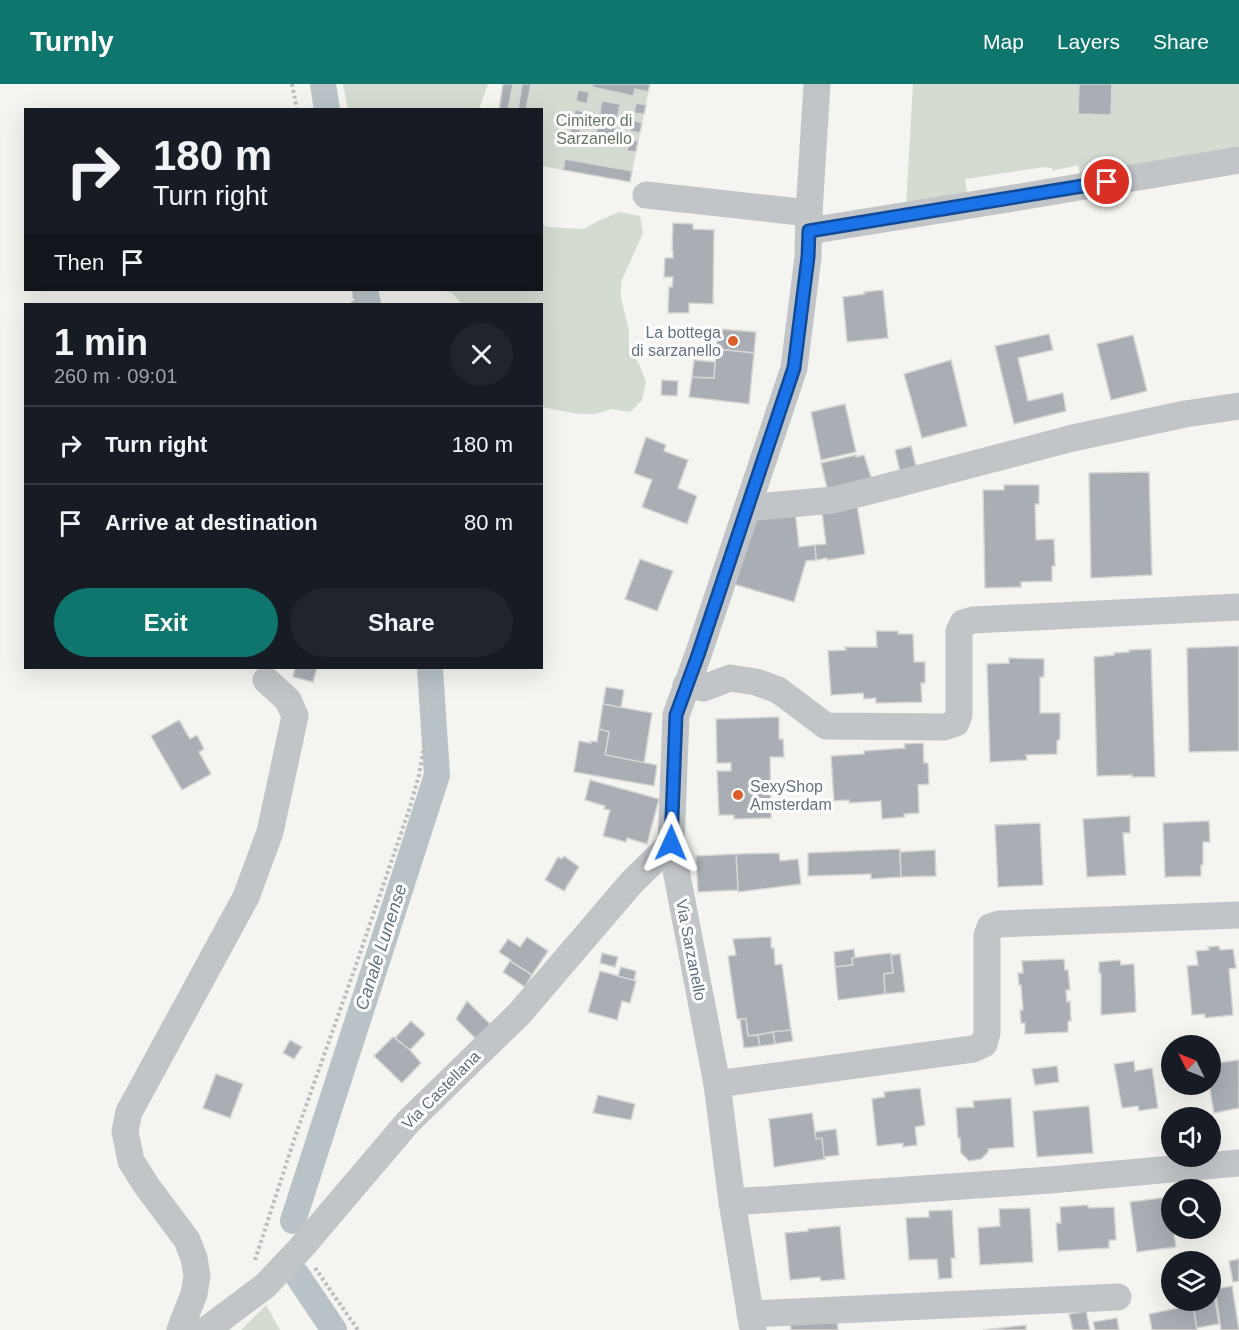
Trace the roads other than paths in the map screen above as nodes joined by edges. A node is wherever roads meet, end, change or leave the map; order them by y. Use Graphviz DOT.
graph roads {
  1 [pos="817,84"];
  2 [pos="1239,160"];
  3 [pos="646,195"];
  4 [pos="809,222"];
  5 [pos="1239,406"];
  6 [pos="747,508"];
  7 [pos="1239,607"];
  8 [pos="266,680"];
  9 [pos="686,685"];
  10 [pos="671,843"];
  11 [pos="1239,915"];
  12 [pos="717,1084"];
  13 [pos="1239,1162"];
  14 [pos="732,1202"];
  15 [pos="1118,1297"];
  16 [pos="751,1322"];
  17 [pos="180,1330"];
  18 [pos="206,1330"];
  1 -- 4 [label="street, Via Sarzanello"];
  2 -- 4 [label="street"];
  3 -- 4 [label="street"];
  4 -- 6 [label="street, Via Sarzanello"];
  5 -- 6 [label="street"];
  6 -- 9 [label="street, Via Sarzanello"];
  7 -- 9 [label="street"];
  8 -- 17 [label="street"];
  9 -- 10 [label="street, Via Sarzanello"];
  10 -- 12 [label="street, Via Sarzanello"];
  10 -- 18 [label="street, Via Castellana"];
  11 -- 12 [label="street"];
  12 -- 14 [label="street, Via Sarzanello"];
  13 -- 14 [label="street"];
  14 -- 16 [label="street, Via Sarzanello"];
  15 -- 16 [label="street"];
}
